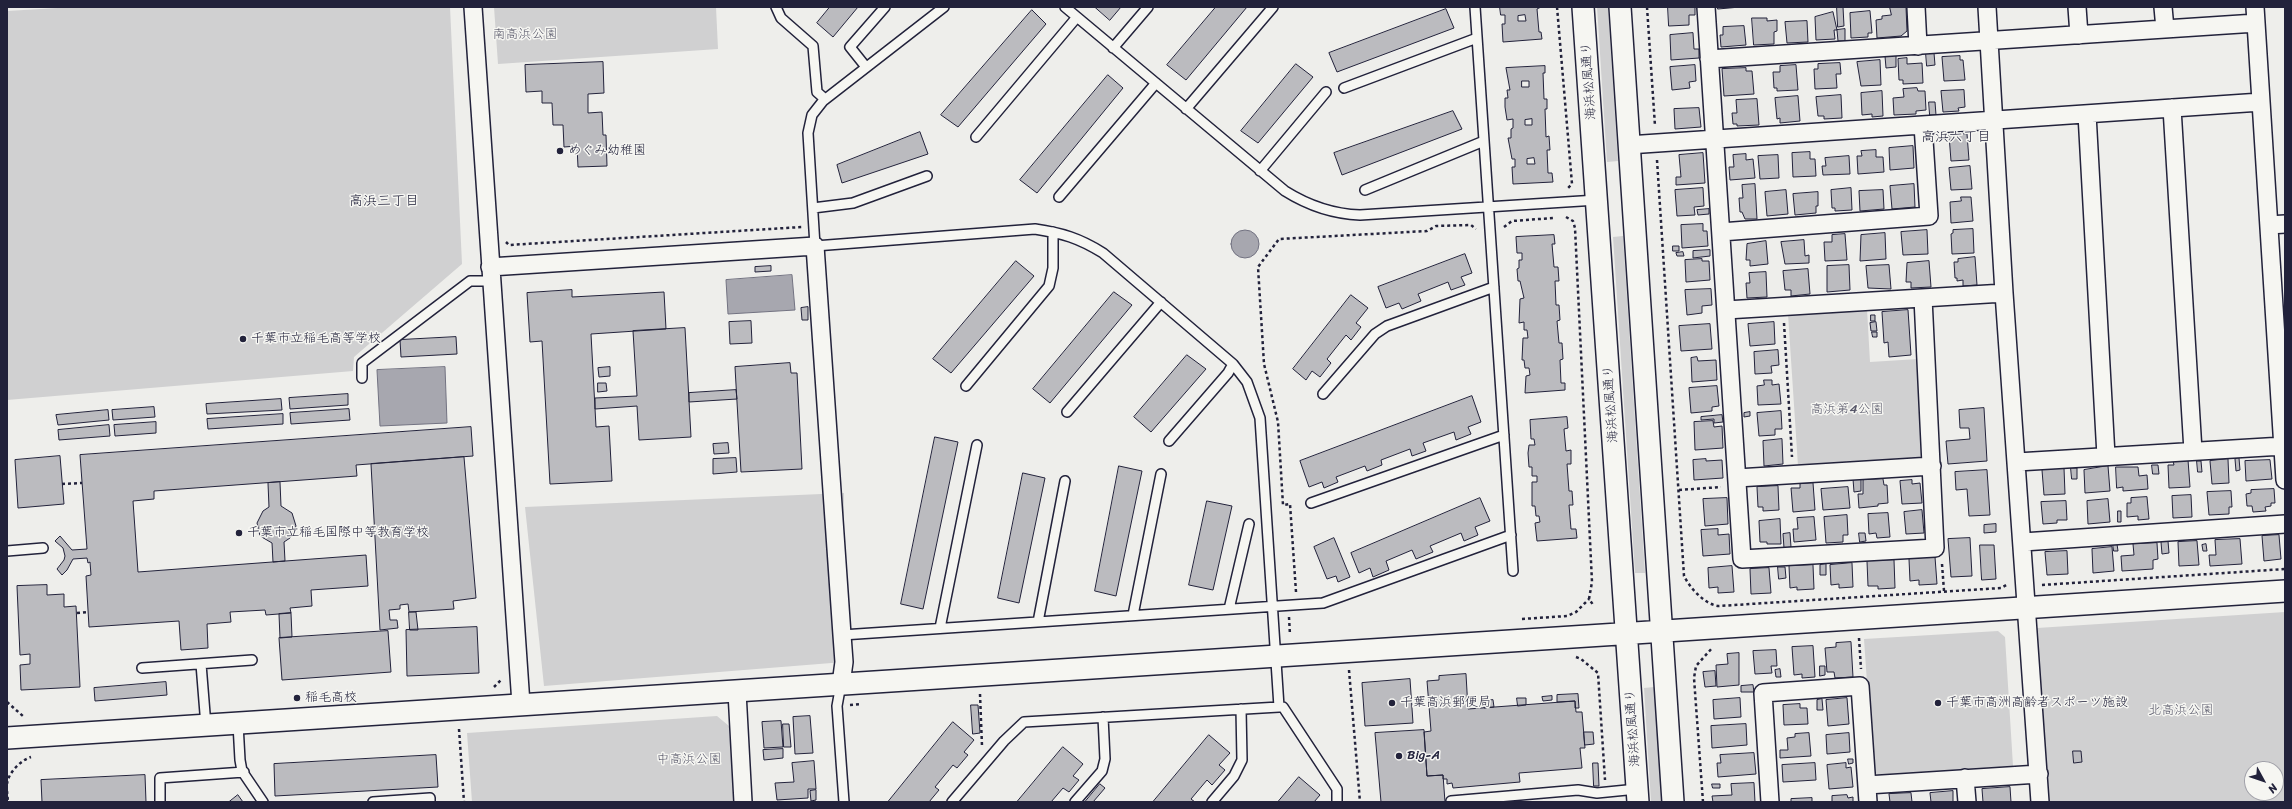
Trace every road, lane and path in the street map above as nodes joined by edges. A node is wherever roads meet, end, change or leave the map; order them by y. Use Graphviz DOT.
graph roads {
  1 [pos="473,7"];
  2 [pos="776,7"];
  3 [pos="885,7"];
  4 [pos="944,7"];
  5 [pos="1065,7"];
  6 [pos="1148,7"];
  7 [pos="1273,7"];
  8 [pos="1475,7"];
  9 [pos="1557,7"];
  10 [pos="1584,7"];
  11 [pos="1620,7"];
  12 [pos="1647,7"];
  13 [pos="1706,7"];
  14 [pos="1916,7"];
  15 [pos="1988,7"];
  16 [pos="2077,7"];
  17 [pos="2164,7"];
  18 [pos="2256,15"];
  19 [pos="1077,17"];
  20 [pos="2165,29"];
  21 [pos="2079,35"];
  22 [pos="1477,38"];
  23 [pos="1990,41"];
  24 [pos="1918,46"];
  25 [pos="1114,48"];
  26 [pos="1709,60"];
  27 [pos="866,67"];
  28 [pos="1156,83"];
  29 [pos="1344,88"];
  30 [pos="1326,92"];
  31 [pos="825,99"];
  32 [pos="2261,102"];
  33 [pos="2172,108"];
  34 [pos="1186,109"];
  35 [pos="2086,114"];
  36 [pos="1993,120"];
  37 [pos="1923,125"];
  38 [pos="1655,131"];
  39 [pos="976,138"];
  40 [pos="1715,139"];
  41 [pos="1484,141"];
  42 [pos="1628,145"];
  43 [pos="1260,171"];
  44 [pos="927,176"];
  45 [pos="1365,190"];
  46 [pos="1564,191"];
  47 [pos="1059,197"];
  48 [pos="1631,197"];
  49 [pos="1598,200"];
  50 [pos="1489,207"];
  51 [pos="813,208"];
  52 [pos="2277,224"];
  53 [pos="804,227"];
  54 [pos="1053,232"];
  55 [pos="1500,232"];
  56 [pos="1721,232"];
  57 [pos="1476,234"];
  58 [pos="504,239"];
  59 [pos="815,246"];
  60 [pos="491,274"];
  61 [pos="1494,287"];
  62 [pos="2004,293"];
  63 [pos="1923,298"];
  64 [pos="1161,302"];
  65 [pos="1783,306"];
  66 [pos="1726,310"];
  67 [pos="1233,364"];
  68 [pos="362,378"];
  69 [pos="966,386"];
  70 [pos="1323,394"];
  71 [pos="1067,412"];
  72 [pos="1504,435"];
  73 [pos="1169,441"];
  74 [pos="977,445"];
  75 [pos="2283,446"];
  76 [pos="2193,451"];
  77 [pos="2106,456"];
  78 [pos="2017,462"];
  79 [pos="1932,466"];
  80 [pos="1161,474"];
  81 [pos="1793,474"];
  82 [pos="2285,480"];
  83 [pos="1065,481"];
  84 [pos="82,482"];
  85 [pos="1737,482"];
  86 [pos="62,484"];
  87 [pos="1679,490"];
  88 [pos="1311,503"];
  89 [pos="1249,524"];
  90 [pos="2285,524"];
  91 [pos="1511,536"];
  92 [pos="2023,542"];
  93 [pos="43,548"];
  94 [pos="1936,548"];
  95 [pos="7,551"];
  96 [pos="2285,569"];
  97 [pos="1513,571"];
  98 [pos="2036,585"];
  99 [pos="2285,590"];
  100 [pos="1944,591"];
  101 [pos="1293,595"];
  102 [pos="1589,599"];
  103 [pos="1272,606"];
  104 [pos="1594,606"];
  105 [pos="2026,607"];
  106 [pos="1229,609"];
  107 [pos="88,612"];
  108 [pos="77,613"];
  109 [pos="1289,613"];
  110 [pos="1133,615"];
  111 [pos="1518,619"];
  112 [pos="1038,622"];
  113 [pos="940,628"];
  114 [pos="1661,630"];
  115 [pos="1626,633"];
  116 [pos="1290,634"];
  117 [pos="1296,634"];
  118 [pos="842,635"];
  119 [pos="1285,635"];
  120 [pos="1852,636"];
  121 [pos="1717,646"];
  122 [pos="1572,655"];
  123 [pos="1276,656"];
  124 [pos="252,660"];
  125 [pos="201,664"];
  126 [pos="142,668"];
  127 [pos="1357,669"];
  128 [pos="1342,670"];
  129 [pos="1349,670"];
  130 [pos="505,675"];
  131 [pos="842,684"];
  132 [pos="1860,686"];
  133 [pos="491,688"];
  134 [pos="737,692"];
  135 [pos="980,694"];
  136 [pos="7,702"];
  137 [pos="521,704"];
  138 [pos="1279,706"];
  139 [pos="1241,709"];
  140 [pos="1103,717"];
  141 [pos="30,718"];
  142 [pos="238,724"];
  143 [pos="206,726"];
  144 [pos="459,729"];
  145 [pos="7,738"];
  146 [pos="980,752"];
  147 [pos="33,756"];
  148 [pos="244,772"];
  149 [pos="2039,774"];
  150 [pos="1965,778"];
  151 [pos="7,784"];
  152 [pos="1867,784"];
  153 [pos="1606,786"];
  154 [pos="7,791"];
  155 [pos="1637,796"];
  156 [pos="1452,801"];
  157 [pos="8,802"];
  158 [pos="160,802"];
  159 [pos="263,802"];
  160 [pos="373,802"];
  161 [pos="430,802"];
  162 [pos="464,802"];
  163 [pos="743,802"];
  164 [pos="844,802"];
  165 [pos="952,802"];
  166 [pos="1075,802"];
  167 [pos="1212,802"];
  168 [pos="1337,802"];
  169 [pos="1360,802"];
  170 [pos="1672,802"];
  171 [pos="1703,802"];
  172 [pos="1770,802"];
  173 [pos="1868,802"];
  174 [pos="1967,802"];
  175 [pos="2040,802"];
  1 -- 60 [label="street"];
  2 -- 31 [label="lane"];
  3 -- 27 [label="lane"];
  4 -- 27 [label="lane"];
  5 -- 19 [label="lane"];
  6 -- 25 [label="lane"];
  7 -- 34 [label="lane"];
  8 -- 22 [label="lane"];
  9 -- 46 [label="path"];
  10 -- 49 [label="street, 海浜松風通り"];
  11 -- 42 [label="street"];
  12 -- 38 [label="path"];
  13 -- 26 [label="street"];
  14 -- 24 [label="street"];
  15 -- 23 [label="street"];
  16 -- 21 [label="street"];
  17 -- 20 [label="street"];
  18 -- 20 [label="street"];
  18 -- 32 [label="street"];
  19 -- 25 [label="lane"];
  19 -- 39 [label="lane"];
  20 -- 21 [label="street"];
  21 -- 23 [label="street"];
  22 -- 29 [label="lane"];
  22 -- 41 [label="lane"];
  23 -- 24 [label="street"];
  23 -- 36 [label="street"];
  24 -- 26 [label="street"];
  25 -- 28 [label="lane"];
  26 -- 40 [label="street"];
  27 -- 31 [label="lane"];
  28 -- 34 [label="lane"];
  28 -- 47 [label="lane"];
  30 -- 43 [label="lane"];
  31 -- 51 [label="lane"];
  32 -- 33 [label="street"];
  32 -- 52 [label="street"];
  33 -- 35 [label="street"];
  33 -- 76 [label="street"];
  34 -- 43 [label="lane"];
  35 -- 36 [label="street"];
  35 -- 77 [label="street"];
  36 -- 37 [label="street"];
  36 -- 62 [label="street"];
  37 -- 40 [label="street"];
  37 -- 56 [label="street"];
  40 -- 42 [label="street"];
  40 -- 56 [label="street"];
  41 -- 45 [label="lane"];
  41 -- 50 [label="lane"];
  42 -- 48 [label="street"];
  43 -- 50 [label="lane"];
  44 -- 51 [label="lane"];
  48 -- 49 [label="street"];
  48 -- 114 [label="street"];
  49 -- 50 [label="lane"];
  49 -- 115 [label="street, 海浜松風通り"];
  50 -- 61 [label="lane"];
  51 -- 59 [label="lane"];
  52 -- 75 [label="street"];
  53 -- 58 [label="path"];
  54 -- 59 [label="lane"];
  54 -- 64 [label="lane"];
  54 -- 69 [label="lane"];
  55 -- 102 [label="path"];
  56 -- 66 [label="street"];
  57 -- 101 [label="path"];
  59 -- 60 [label="street"];
  59 -- 118 [label="street"];
  60 -- 68 [label="lane"];
  60 -- 137 [label="street"];
  61 -- 70 [label="lane"];
  61 -- 72 [label="lane"];
  62 -- 63 [label="street"];
  62 -- 78 [label="street"];
  63 -- 65 [label="street"];
  63 -- 79 [label="street"];
  64 -- 67 [label="lane"];
  64 -- 71 [label="lane"];
  65 -- 66 [label="street"];
  65 -- 81 [label="path"];
  66 -- 85 [label="street"];
  67 -- 73 [label="lane"];
  67 -- 103 [label="lane"];
  72 -- 88 [label="lane"];
  72 -- 91 [label="lane"];
  74 -- 113 [label="lane"];
  75 -- 76 [label="street"];
  75 -- 82 [label="street"];
  76 -- 77 [label="street"];
  77 -- 78 [label="street"];
  78 -- 92 [label="street"];
  79 -- 81 [label="street"];
  79 -- 94 [label="street"];
  80 -- 110 [label="lane"];
  81 -- 85 [label="street"];
  83 -- 112 [label="lane"];
  84 -- 86 [label="path"];
  85 -- 87 [label="path"];
  85 -- 94 [label="street"];
  89 -- 106 [label="lane"];
  90 -- 92 [label="street"];
  91 -- 97 [label="lane"];
  91 -- 103 [label="lane"];
  92 -- 105 [label="street"];
  93 -- 95 [label="lane"];
  94 -- 100 [label="path"];
  96 -- 98 [label="path"];
  99 -- 105 [label="street"];
  102 -- 104 [label="path"];
  102 -- 111 [label="path"];
  103 -- 106 [label="lane"];
  103 -- 123 [label="lane"];
  105 -- 114 [label="street"];
  105 -- 149 [label="street"];
  106 -- 110 [label="lane"];
  107 -- 108 [label="path"];
  109 -- 116 [label="path"];
  110 -- 112 [label="lane"];
  112 -- 113 [label="lane"];
  113 -- 118 [label="lane"];
  114 -- 115 [label="street"];
  114 -- 170 [label="street"];
  115 -- 123 [label="street"];
  115 -- 155 [label="street, 海浜松風通り"];
  116 -- 117 [label="path"];
  116 -- 119 [label="path"];
  118 -- 131 [label="street"];
  120 -- 132 [label="path"];
  121 -- 171 [label="path"];
  122 -- 153 [label="path"];
  123 -- 131 [label="street"];
  123 -- 138 [label="lane"];
  124 -- 125 [label="lane"];
  125 -- 126 [label="lane"];
  125 -- 143 [label="lane"];
  127 -- 129 [label="path"];
  128 -- 129 [label="path"];
  129 -- 169 [label="path"];
  130 -- 133 [label="path"];
  131 -- 134 [label="street"];
  131 -- 164 [label="lane"];
  132 -- 152 [label="street"];
  132 -- 172 [label="street"];
  134 -- 137 [label="street"];
  134 -- 163 [label="street"];
  135 -- 146 [label="path"];
  136 -- 141 [label="path"];
  137 -- 142 [label="street"];
  138 -- 139 [label="lane"];
  138 -- 168 [label="lane"];
  139 -- 140 [label="lane"];
  139 -- 167 [label="lane"];
  140 -- 165 [label="lane"];
  140 -- 166 [label="lane"];
  142 -- 143 [label="street"];
  142 -- 148 [label="lane"];
  143 -- 145 [label="street"];
  144 -- 162 [label="path"];
  147 -- 151 [label="path"];
  148 -- 158 [label="lane"];
  148 -- 159 [label="lane"];
  149 -- 150 [label="street"];
  149 -- 175 [label="street"];
  150 -- 152 [label="street"];
  150 -- 174 [label="street"];
  152 -- 173 [label="street"];
  154 -- 157 [label="path"];
  155 -- 156 [label="lane"];
  160 -- 161 [label="lane"];
}
